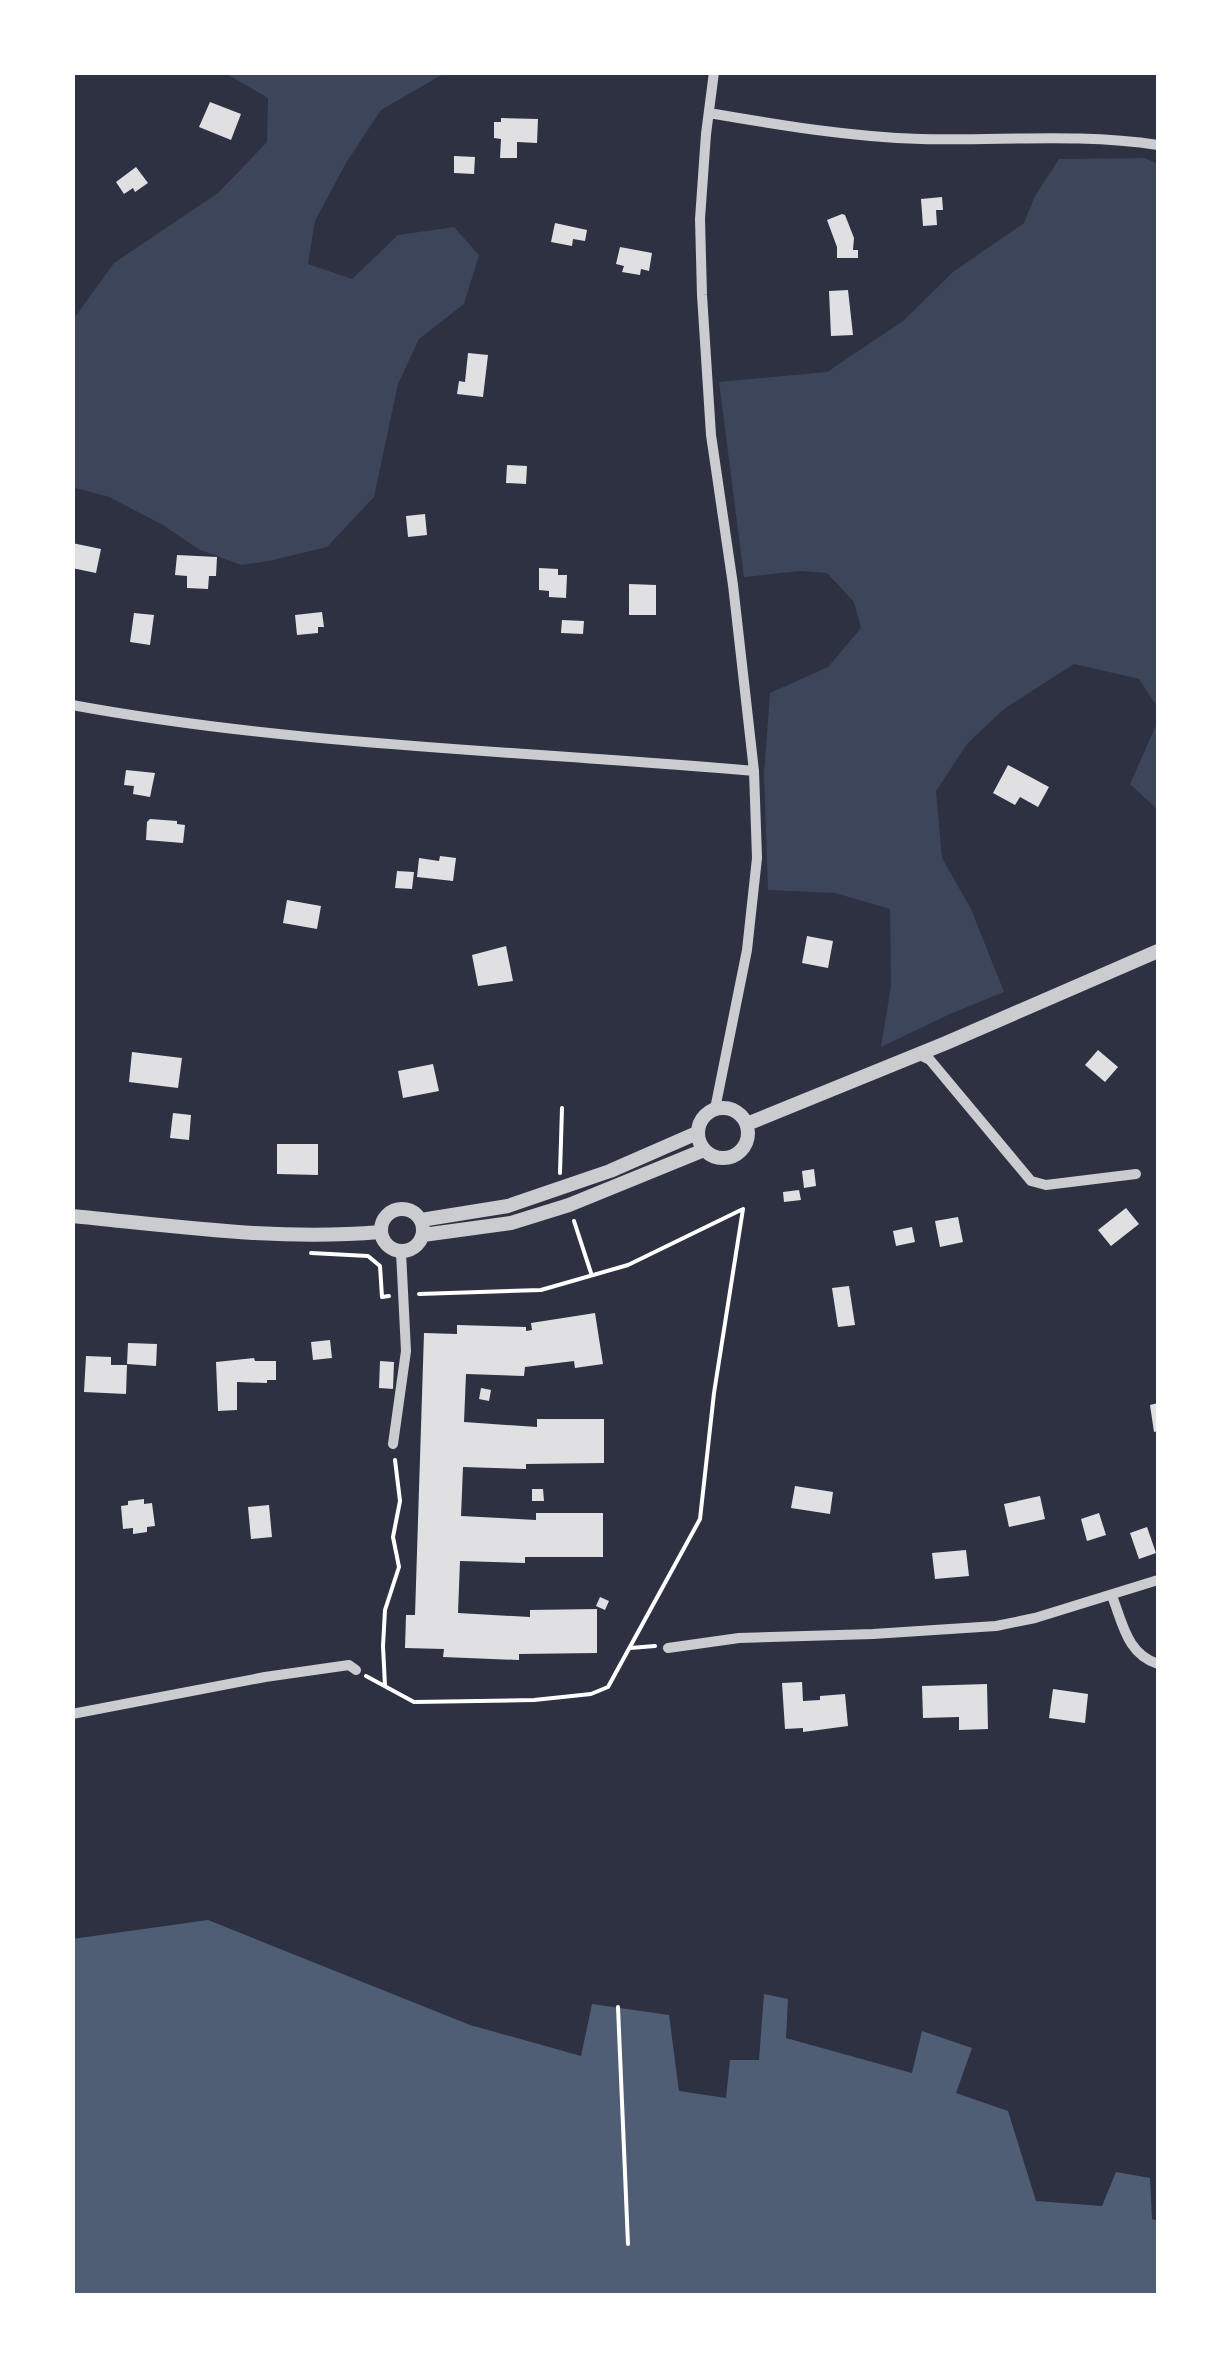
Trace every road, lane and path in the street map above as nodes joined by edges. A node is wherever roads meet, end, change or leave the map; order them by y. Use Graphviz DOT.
graph roads {
  1 [pos="714,72"];
  2 [pos="708,113"];
  3 [pos="1158,144"];
  4 [pos="72,705"];
  5 [pos="754,771"];
  6 [pos="1158,951"];
  7 [pos="918,1054"];
  8 [pos="715,1108"];
  9 [pos="747,1124"];
  10 [pos="697,1133"];
  11 [pos="704,1150"];
  12 [pos="1136,1174"];
  13 [pos="743,1209"];
  14 [pos="72,1216"];
  15 [pos="422,1228"];
  16 [pos="380,1232"];
  17 [pos="402,1252"];
  18 [pos="394,1444"];
  19 [pos="1158,1580"];
  20 [pos="1112,1596"];
  21 [pos="630,1648"];
  22 [pos="668,1648"];
  23 [pos="1158,1664"];
  24 [pos="356,1670"];
  25 [pos="384,1686"];
  26 [pos="72,1714"];
  27 [pos="618,2007"];
  28 [pos="628,2244"];
  1 -- 2 [label="street"];
  2 -- 3 [label="street"];
  2 -- 5 [label="street"];
  4 -- 5 [label="street"];
  5 -- 8 [label="street"];
  6 -- 7 [label="street"];
  7 -- 9 [label="street"];
  7 -- 12 [label="street"];
  8 -- 9 [label="street"];
  8 -- 10 [label="street"];
  9 -- 11 [label="street"];
  10 -- 11 [label="street"];
  10 -- 15 [label="street"];
  11 -- 15 [label="street"];
  13 -- 21 [label="path"];
  14 -- 16 [label="street"];
  15 -- 16 [label="street"];
  15 -- 17 [label="street"];
  16 -- 17 [label="street"];
  17 -- 18 [label="street"];
  18 -- 25 [label="path"];
  19 -- 20 [label="street"];
  20 -- 22 [label="street"];
  20 -- 23 [label="street"];
  21 -- 22 [label="path"];
  21 -- 25 [label="path"];
  24 -- 25 [label="path"];
  24 -- 26 [label="street"];
  27 -- 28 [label="path"];
}
